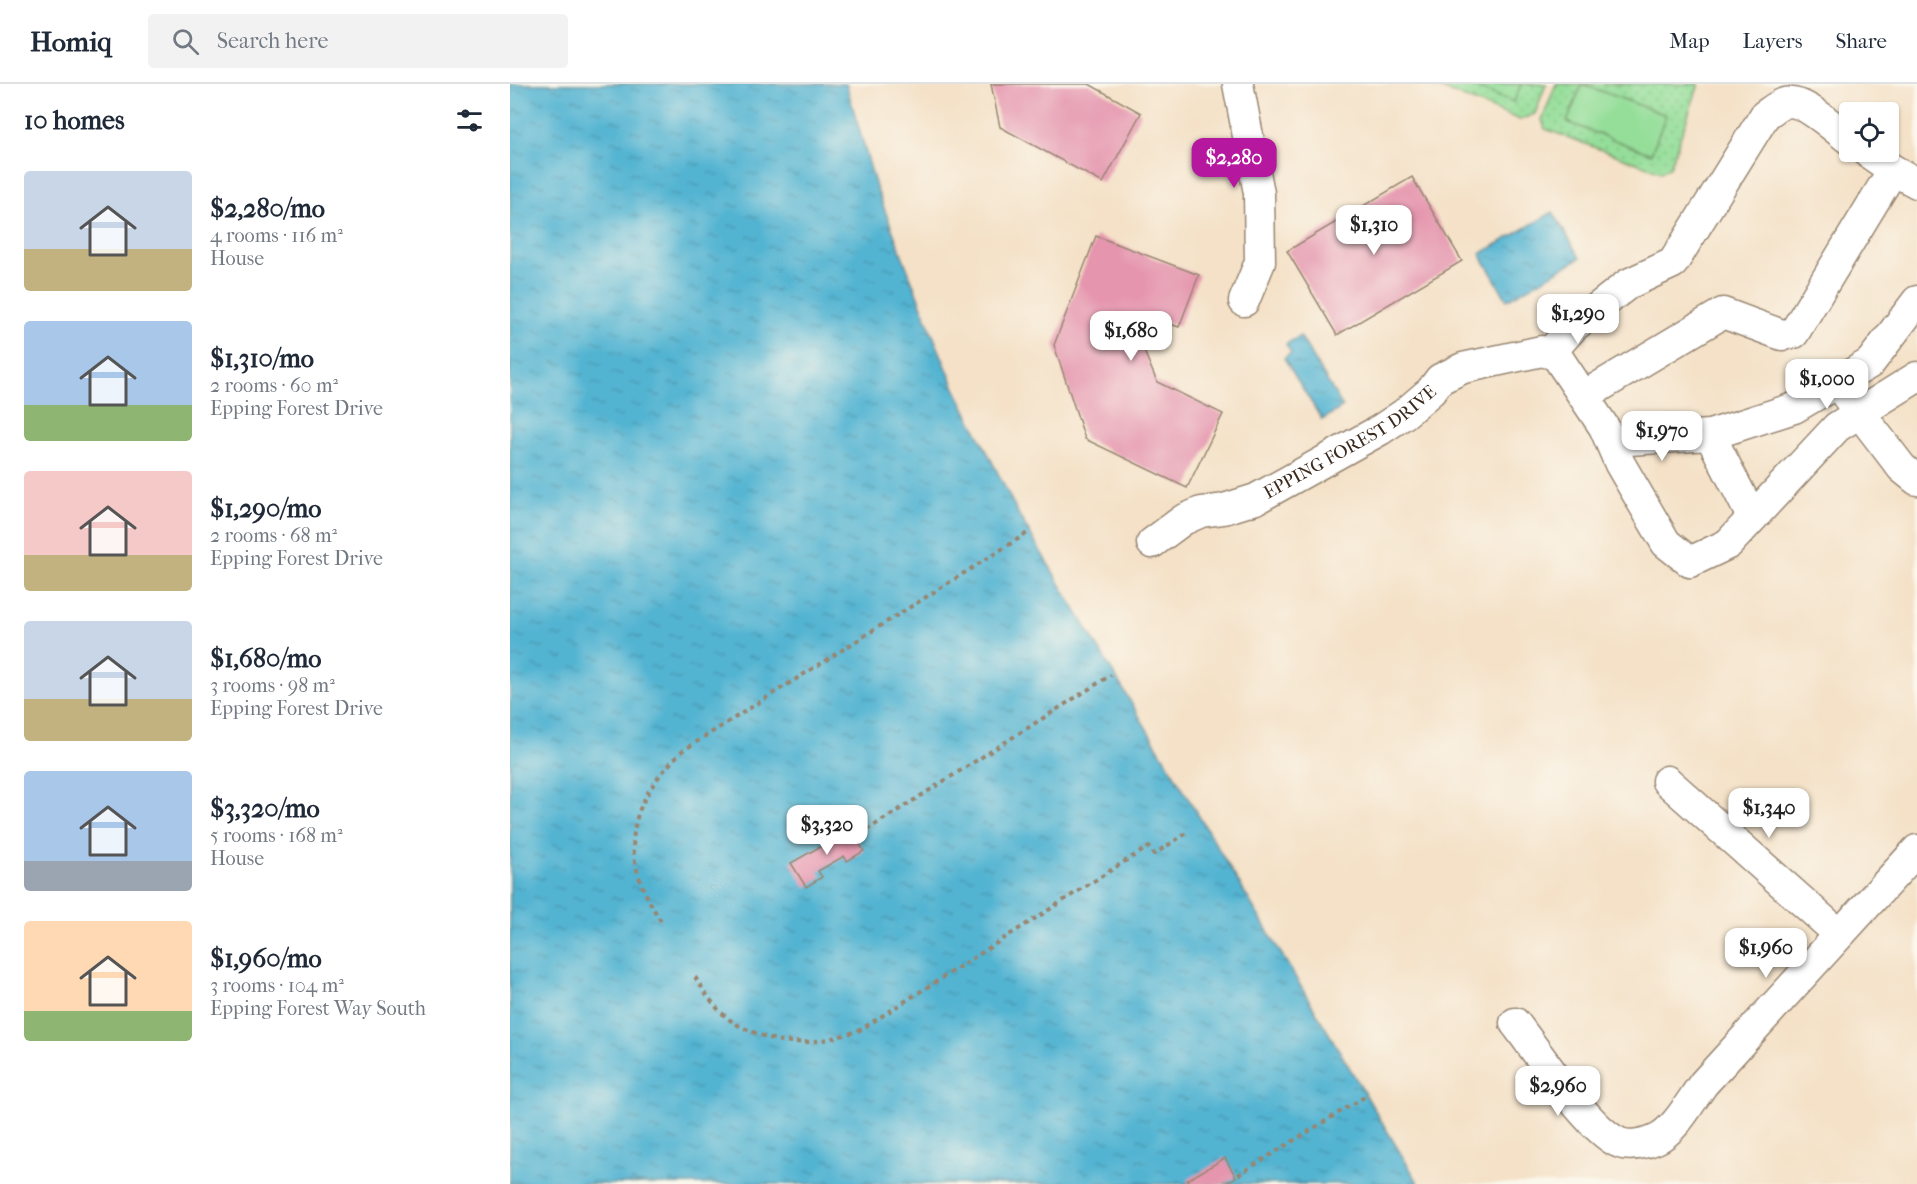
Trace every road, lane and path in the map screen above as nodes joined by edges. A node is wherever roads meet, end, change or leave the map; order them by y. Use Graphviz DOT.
graph roads {
  1 [pos="1238,84"];
  2 [pos="1839,132"];
  3 [pos="1883,162"];
  4 [pos="1905,176"];
  5 [pos="1244,301"];
  6 [pos="1917,301"];
  7 [pos="1550,353"];
  8 [pos="1917,377"];
  9 [pos="1838,382"];
  10 [pos="1584,396"];
  11 [pos="1857,412"];
  12 [pos="1710,435"];
  13 [pos="1611,441"];
  14 [pos="1917,480"];
  15 [pos="1752,517"];
  16 [pos="1029,532"];
  17 [pos="1152,543"];
  18 [pos="1111,675"];
  19 [pos="1667,781"];
  20 [pos="1187,832"];
  21 [pos="860,835"];
  22 [pos="1917,850"];
  23 [pos="661,921"];
  24 [pos="1839,934"];
  25 [pos="695,976"];
  26 [pos="1515,1023"];
  27 [pos="1366,1095"];
  28 [pos="1238,1175"];
  1 -- 5 [label="street"];
  2 -- 7 [label="street"];
  3 -- 4 [label="street"];
  4 -- 10 [label="street"];
  6 -- 9 [label="street"];
  7 -- 10 [label="street"];
  7 -- 17 [label="street, EPPING FOREST DRIVE"];
  8 -- 11 [label="street"];
  9 -- 11 [label="street"];
  9 -- 12 [label="street"];
  10 -- 13 [label="street"];
  11 -- 14 [label="street"];
  11 -- 15 [label="street"];
  12 -- 13 [label="street"];
  12 -- 15 [label="street"];
  13 -- 15 [label="street"];
  16 -- 23 [label="path"];
  18 -- 21 [label="path"];
  19 -- 24 [label="street"];
  20 -- 25 [label="path"];
  22 -- 24 [label="street"];
  24 -- 26 [label="street"];
  27 -- 28 [label="path"];
}
